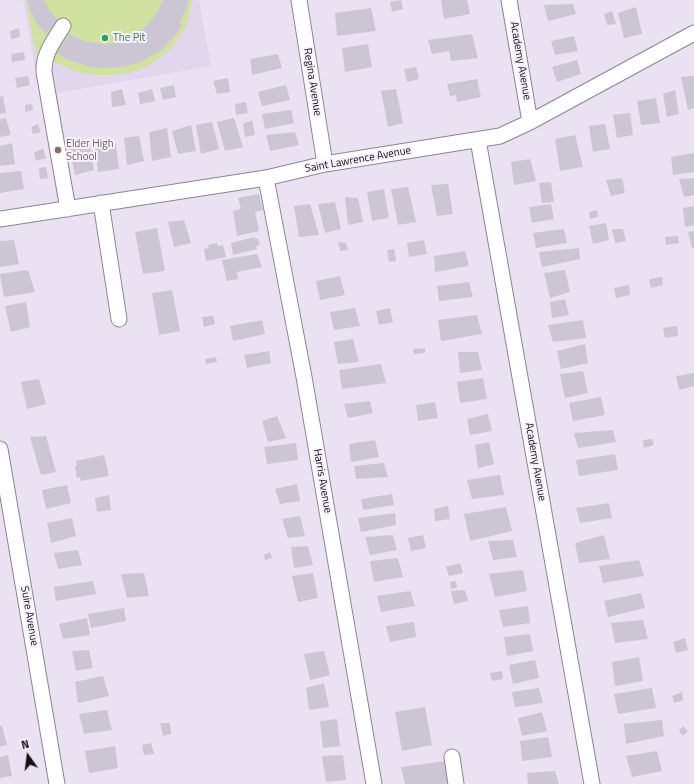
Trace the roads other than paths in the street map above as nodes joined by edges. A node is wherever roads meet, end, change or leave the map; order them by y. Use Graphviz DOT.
graph roads {
  1 [pos="299,0"];
  2 [pos="509,0"];
  3 [pos="63,26"];
  4 [pos="694,33"];
  5 [pos="530,122"];
  6 [pos="478,140"];
  7 [pos="326,164"];
  8 [pos="266,178"];
  9 [pos="101,204"];
  10 [pos="68,209"];
  11 [pos="0,219"];
  12 [pos="119,319"];
  13 [pos="0,449"];
  14 [pos="452,757"];
  15 [pos="57,784"];
  16 [pos="374,784"];
  17 [pos="456,784"];
  18 [pos="592,784"];
  1 -- 7 [label="street, Regina Avenue"];
  2 -- 5 [label="street, Academy Avenue"];
  3 -- 10 [label="street"];
  4 -- 5 [label="street, Saint Lawrence Avenue"];
  5 -- 6 [label="street, Saint Lawrence Avenue"];
  6 -- 7 [label="street, Saint Lawrence Avenue"];
  6 -- 18 [label="street, Academy Avenue"];
  7 -- 8 [label="street, Saint Lawrence Avenue"];
  8 -- 9 [label="street, Saint Lawrence Avenue"];
  8 -- 16 [label="street, Harris Avenue"];
  9 -- 10 [label="street, Saint Lawrence Avenue"];
  9 -- 12 [label="street"];
  10 -- 11 [label="street, Saint Lawrence Avenue"];
  13 -- 15 [label="street, Suire Avenue"];
  14 -- 17 [label="street"];
}
